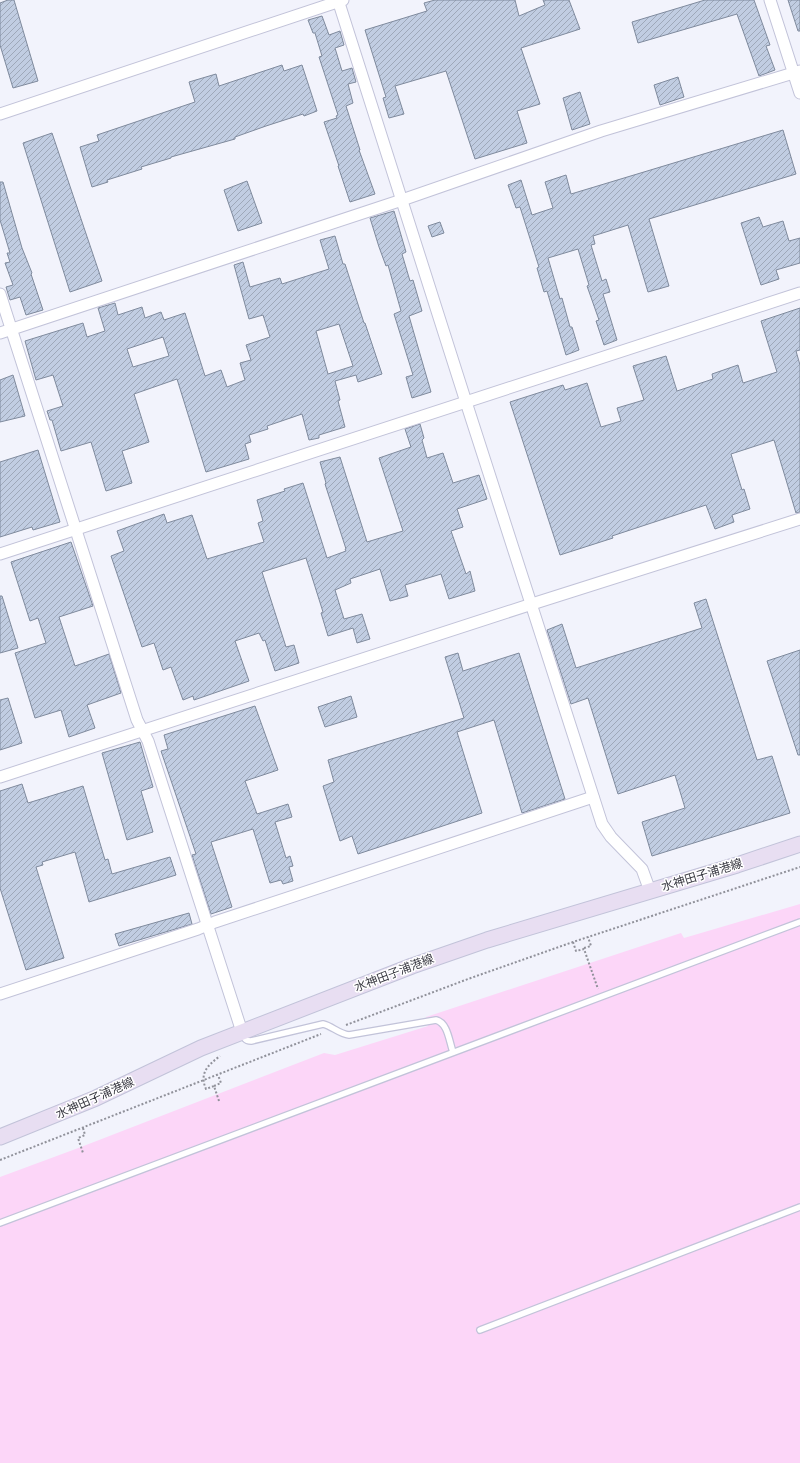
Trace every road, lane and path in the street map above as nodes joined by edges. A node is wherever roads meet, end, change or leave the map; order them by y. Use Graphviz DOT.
graph roads {
  1 [pos="340,0"];
  2 [pos="770,0"];
  3 [pos="797,72"];
  4 [pos="800,93"];
  5 [pos="0,114"];
  6 [pos="402,200"];
  7 [pos="800,293"];
  8 [pos="0,294"];
  9 [pos="12,329"];
  10 [pos="0,333"];
  11 [pos="466,402"];
  12 [pos="800,519"];
  13 [pos="77,530"];
  14 [pos="0,554"];
  15 [pos="532,604"];
  16 [pos="143,731"];
  17 [pos="0,777"];
  18 [pos="593,797"];
  19 [pos="800,844"];
  20 [pos="800,867"];
  21 [pos="650,891"];
  22 [pos="800,922"];
  23 [pos="207,925"];
  24 [pos="588,937"];
  25 [pos="574,942"];
  26 [pos="584,949"];
  27 [pos="0,994"];
  28 [pos="600,996"];
  29 [pos="351,1024"];
  30 [pos="242,1032"];
  31 [pos="319,1035"];
  32 [pos="453,1052"];
  33 [pos="220,1056"];
  34 [pos="218,1075"];
  35 [pos="203,1081"];
  36 [pos="214,1086"];
  37 [pos="219,1101"];
  38 [pos="83,1128"];
  39 [pos="0,1136"];
  40 [pos="83,1153"];
  41 [pos="0,1160"];
  42 [pos="800,1207"];
  43 [pos="0,1223"];
  44 [pos="480,1330"];
  1 -- 5 [label="street"];
  1 -- 6 [label="street"];
  2 -- 3 [label="street"];
  3 -- 4 [label="street"];
  3 -- 6 [label="street"];
  6 -- 9 [label="street"];
  6 -- 11 [label="street"];
  7 -- 11 [label="street"];
  8 -- 9 [label="street"];
  9 -- 10 [label="street"];
  9 -- 13 [label="street"];
  11 -- 13 [label="street"];
  11 -- 15 [label="street"];
  12 -- 15 [label="street"];
  13 -- 14 [label="street"];
  13 -- 16 [label="street"];
  15 -- 16 [label="street"];
  15 -- 18 [label="street"];
  16 -- 17 [label="street"];
  16 -- 23 [label="street"];
  18 -- 21 [label="street"];
  18 -- 23 [label="street"];
  19 -- 21 [label="main road, 水神田子浦港線"];
  20 -- 24 [label="path"];
  21 -- 30 [label="main road, 水神田子浦港線"];
  22 -- 28 [label="lane"];
  23 -- 27 [label="street"];
  23 -- 30 [label="street"];
  24 -- 25 [label="path"];
  24 -- 26 [label="path"];
  25 -- 26 [label="path"];
  25 -- 29 [label="path"];
  26 -- 28 [label="path"];
  28 -- 32 [label="lane"];
  30 -- 32 [label="lane"];
  30 -- 39 [label="main road, 水神田子浦港線"];
  31 -- 34 [label="path"];
  32 -- 43 [label="lane"];
  33 -- 35 [label="path"];
  34 -- 35 [label="path"];
  34 -- 36 [label="path"];
  35 -- 36 [label="path"];
  35 -- 38 [label="path"];
  36 -- 37 [label="path"];
  38 -- 40 [label="path"];
  38 -- 41 [label="path"];
  42 -- 44 [label="lane"];
}
